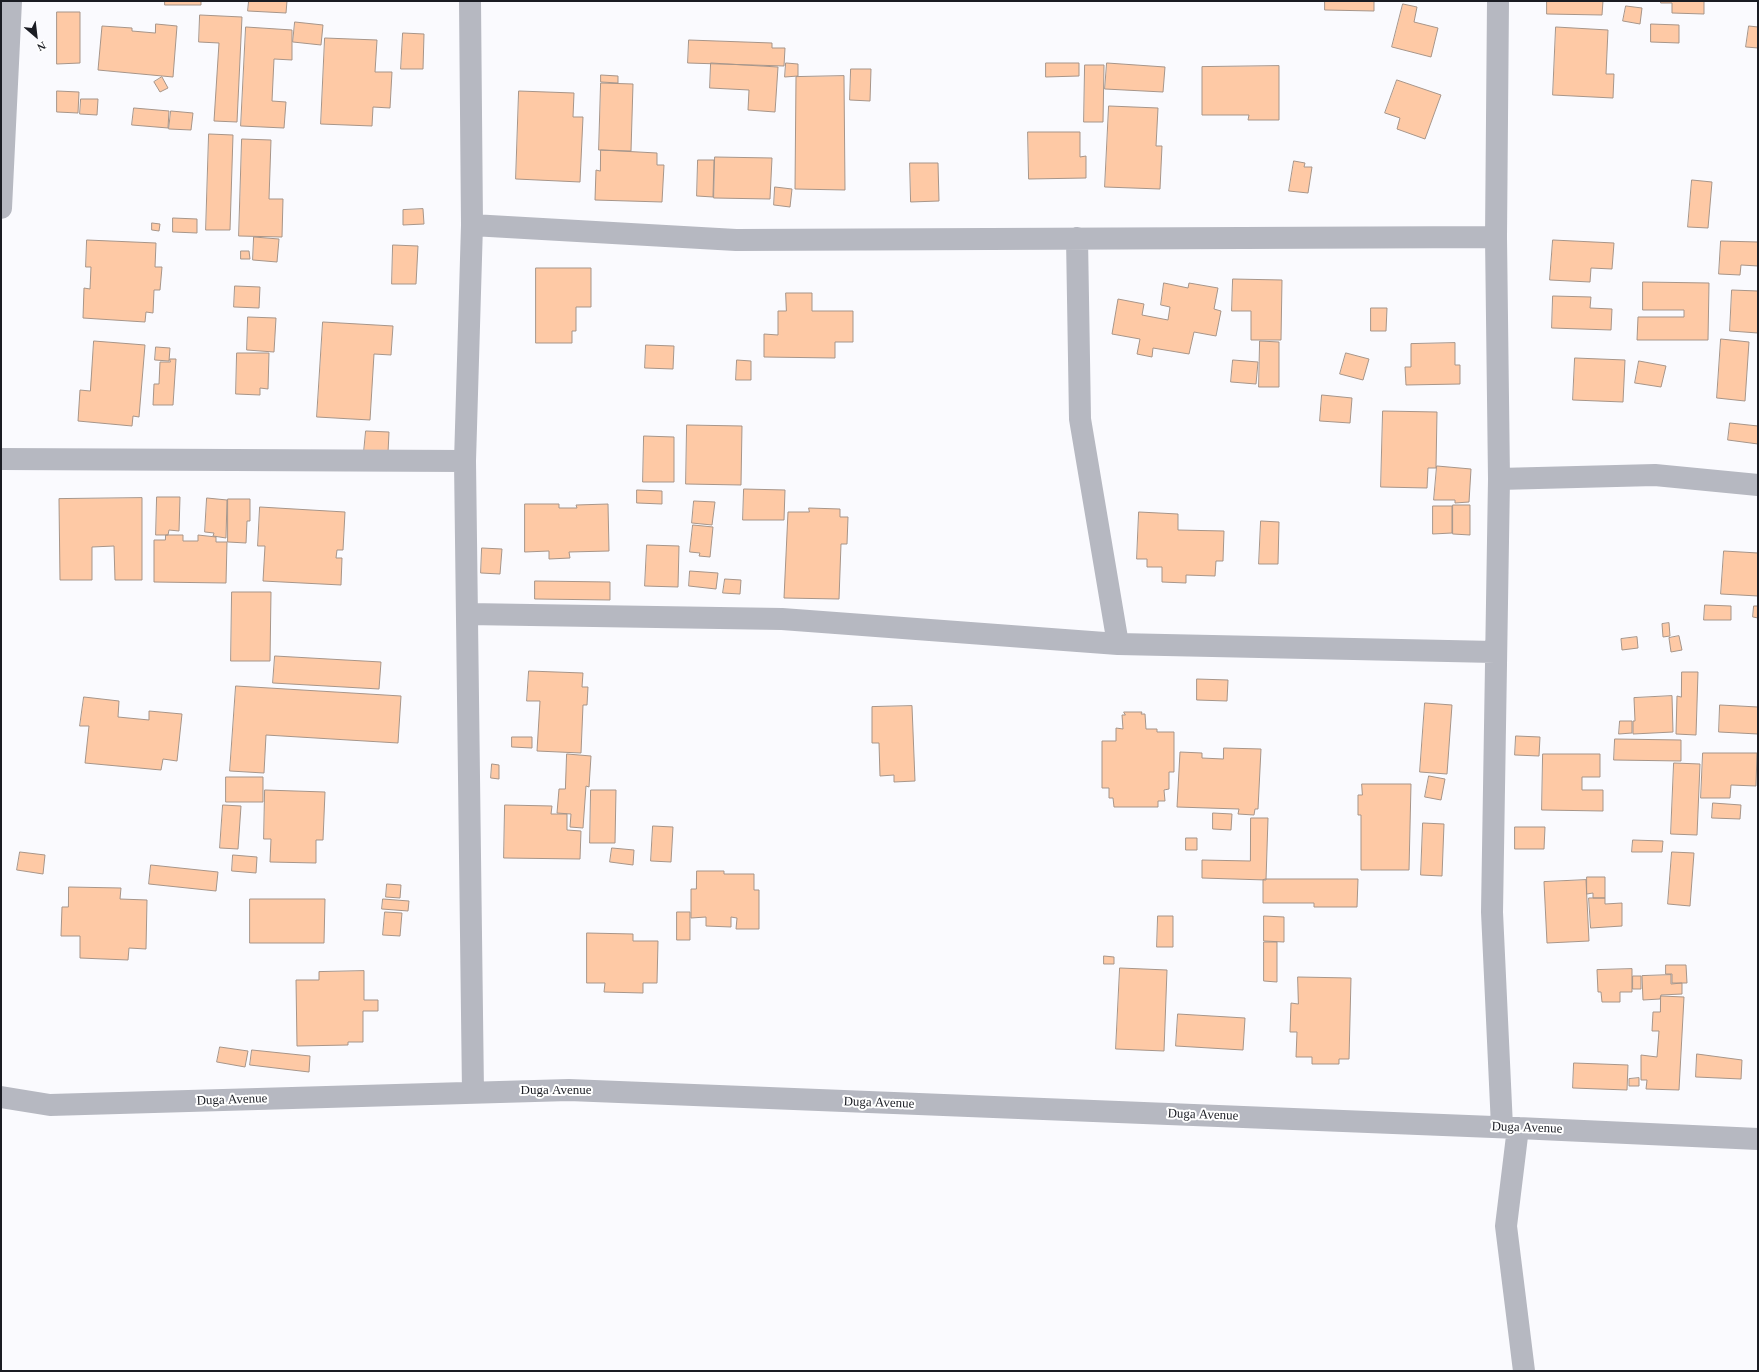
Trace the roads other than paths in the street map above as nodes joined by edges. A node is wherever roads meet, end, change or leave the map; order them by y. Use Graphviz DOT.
graph roads {
  1 [pos="10,1"];
  2 [pos="470,1"];
  3 [pos="1498,1"];
  4 [pos="1,208"];
  5 [pos="472,225"];
  6 [pos="1496,237"];
  7 [pos="1077,238"];
  8 [pos="1,459"];
  9 [pos="465,461"];
  10 [pos="1499,479"];
  11 [pos="1758,485"];
  12 [pos="468,614"];
  13 [pos="1118,644"];
  14 [pos="1495,652"];
  15 [pos="473,1092"];
  16 [pos="1,1097"];
  17 [pos="1510,1127"];
  18 [pos="1758,1139"];
  19 [pos="1524,1371"];
  1 -- 4 [label="street"];
  2 -- 5 [label="street"];
  3 -- 6 [label="street"];
  5 -- 7 [label="street"];
  5 -- 9 [label="street"];
  6 -- 7 [label="street"];
  6 -- 10 [label="street"];
  7 -- 13 [label="street"];
  8 -- 9 [label="street"];
  9 -- 12 [label="street"];
  10 -- 11 [label="street"];
  10 -- 14 [label="street"];
  12 -- 13 [label="street"];
  12 -- 15 [label="street"];
  13 -- 14 [label="street"];
  14 -- 17 [label="street"];
  15 -- 16 [label="street, Duga Avenue"];
  15 -- 17 [label="street, Duga Avenue"];
  17 -- 18 [label="street, Duga Avenue"];
  17 -- 19 [label="street"];
}
